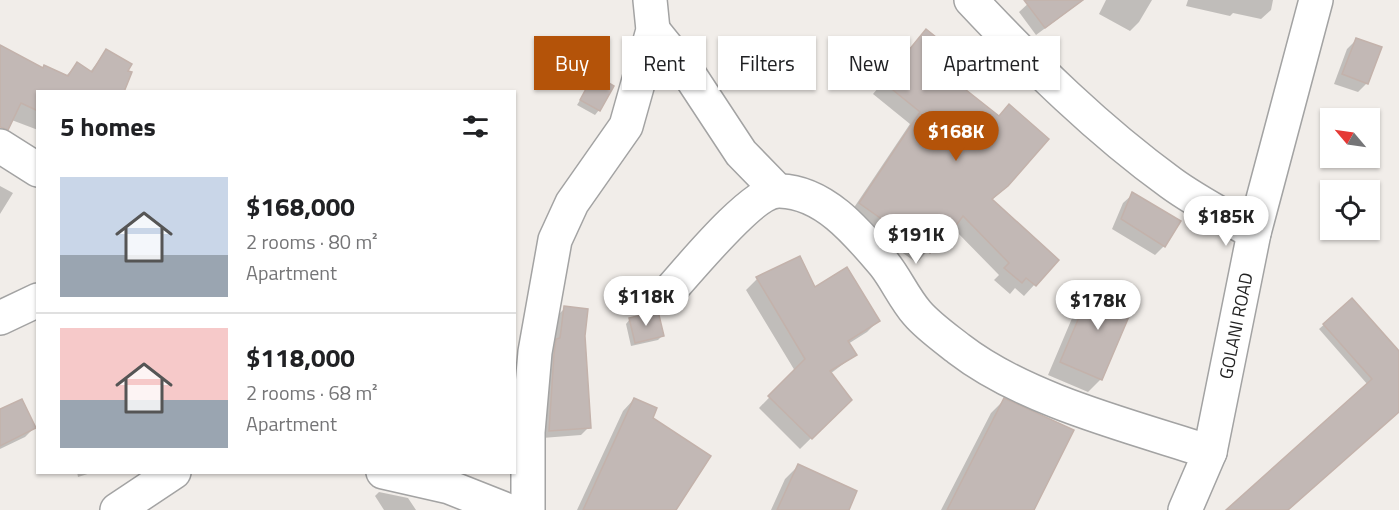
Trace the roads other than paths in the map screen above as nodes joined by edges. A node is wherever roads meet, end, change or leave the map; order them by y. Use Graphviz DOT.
graph roads {
  1 [pos="971,0"];
  2 [pos="1316,0"];
  3 [pos="651,15"];
  4 [pos="0,146"];
  5 [pos="36,169"];
  6 [pos="777,190"];
  7 [pos="1254,233"];
  8 [pos="667,294"];
  9 [pos="36,301"];
  10 [pos="0,318"];
  11 [pos="1210,452"];
  12 [pos="171,474"];
  13 [pos="392,474"];
  14 [pos="117,510"];
  15 [pos="507,510"];
  16 [pos="528,510"];
  17 [pos="1185,510"];
  1 -- 7 [label="street"];
  2 -- 7 [label="street, GOLANI ROAD"];
  3 -- 6 [label="street"];
  3 -- 16 [label="street"];
  4 -- 5 [label="street"];
  6 -- 8 [label="street"];
  6 -- 11 [label="street"];
  7 -- 11 [label="street, GOLANI ROAD"];
  9 -- 10 [label="street"];
  11 -- 17 [label="street, GOLANI ROAD"];
  12 -- 14 [label="street"];
  13 -- 15 [label="street"];
}
